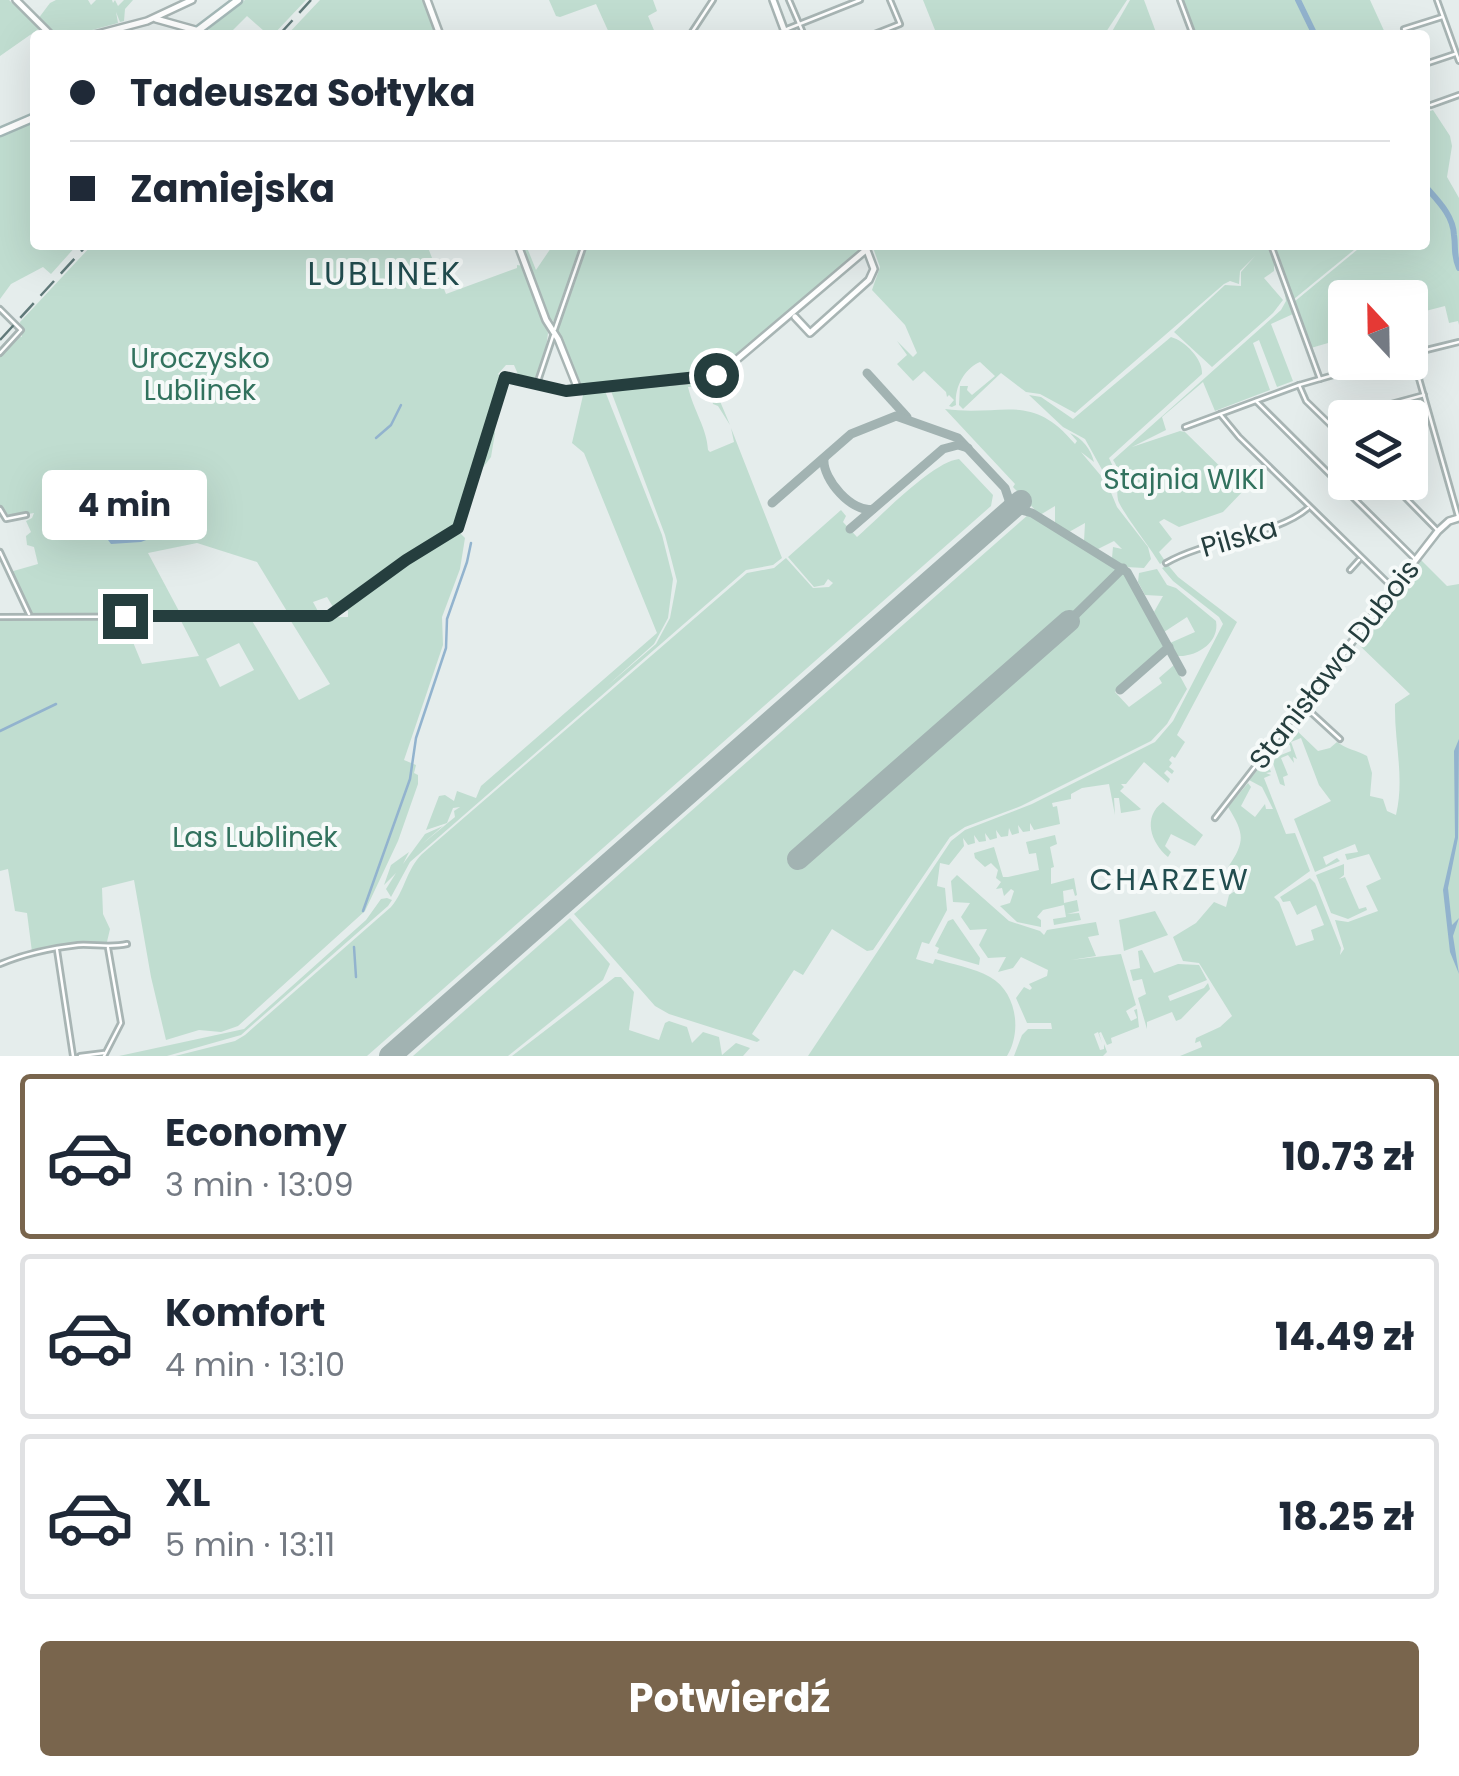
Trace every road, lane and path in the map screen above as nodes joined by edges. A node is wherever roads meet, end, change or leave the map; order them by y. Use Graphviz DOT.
graph roads {
  1 [pos="16,0"];
  2 [pos="192,0"];
  3 [pos="238,0"];
  4 [pos="427,0"];
  5 [pos="714,0"];
  6 [pos="773,0"];
  7 [pos="789,0"];
  8 [pos="838,0"];
  9 [pos="860,0"];
  10 [pos="890,0"];
  11 [pos="1180,0"];
  12 [pos="1444,0"];
  13 [pos="1438,1"];
  14 [pos="841,7"];
  15 [pos="173,10"];
  16 [pos="1443,17"];
  17 [pos="154,18"];
  18 [pos="799,24"];
  19 [pos="173,25"];
  20 [pos="1404,28"];
  21 [pos="47,30"];
  22 [pos="112,30"];
  23 [pos="187,30"];
  24 [pos="199,30"];
  25 [pos="438,30"];
  26 [pos="693,30"];
  27 [pos="784,30"];
  28 [pos="790,30"];
  29 [pos="802,30"];
  30 [pos="885,30"];
  31 [pos="1191,30"];
  32 [pos="1456,53"];
  33 [pos="1459,61"];
  34 [pos="1430,62"];
  35 [pos="1459,95"];
  36 [pos="1431,105"];
  37 [pos="30,119"];
  38 [pos="0,132"];
  39 [pos="520,250"];
  40 [pos="582,250"];
  41 [pos="863,250"];
  42 [pos="867,250"];
  43 [pos="1273,250"];
  44 [pos="798,307"];
  45 [pos="0,308"];
  46 [pos="795,317"];
  47 [pos="785,318"];
  48 [pos="554,332"];
  49 [pos="1459,342"];
  50 [pos="1428,350"];
  51 [pos="548,351"];
  52 [pos="563,351"];
  53 [pos="0,353"];
  54 [pos="1328,377"];
  55 [pos="1320,379"];
  56 [pos="1419,380"];
  57 [pos="537,384"];
  58 [pos="1299,385"];
  59 [pos="578,389"];
  60 [pos="1424,395"];
  61 [pos="1256,400"];
  62 [pos="1406,400"];
  63 [pos="1220,414"];
  64 [pos="1328,423"];
  65 [pos="1185,427"];
  66 [pos="1409,500"];
  67 [pos="1309,507"];
  68 [pos="0,509"];
  69 [pos="26,515"];
  70 [pos="1459,518"];
  71 [pos="6,519"];
  72 [pos="0,523"];
  73 [pos="1438,531"];
  74 [pos="0,552"];
  75 [pos="1361,557"];
  76 [pos="1416,560"];
  77 [pos="1166,563"];
  78 [pos="1350,570"];
  79 [pos="1393,588"];
  80 [pos="0,617"];
  81 [pos="29,617"];
  82 [pos="1303,705"];
  83 [pos="1340,738"];
  84 [pos="1215,818"];
  85 [pos="126,944"];
  86 [pos="108,947"];
  87 [pos="57,949"];
  88 [pos="0,964"];
  89 [pos="105,1054"];
  90 [pos="73,1056"];
  91 [pos="80,1056"];
  1 -- 21 [label="street"];
  2 -- 15 [label="street"];
  3 -- 24 [label="main road"];
  4 -- 25 [label="street"];
  5 -- 26 [label="street"];
  6 -- 27 [label="street"];
  7 -- 18 [label="street"];
  8 -- 14 [label="street"];
  9 -- 14 [label="street"];
  10 -- 30 [label="street"];
  11 -- 31 [label="street"];
  12 -- 13 [label="street"];
  13 -- 16 [label="street"];
  14 -- 18 [label="street"];
  15 -- 17 [label="street"];
  15 -- 19 [label="street"];
  16 -- 20 [label="street"];
  16 -- 32 [label="street"];
  17 -- 19 [label="street"];
  17 -- 22 [label="street"];
  18 -- 28 [label="street"];
  18 -- 29 [label="street"];
  19 -- 23 [label="street"];
  32 -- 33 [label="street"];
  32 -- 34 [label="street"];
  35 -- 36 [label="street"];
  37 -- 38 [label="main road"];
  39 -- 48 [label="street"];
  40 -- 48 [label="street"];
  41 -- 44 [label="street"];
  42 -- 46 [label="street"];
  43 -- 55 [label="street"];
  44 -- 46 [label="street"];
  44 -- 47 [label="street"];
  45 -- 53 [label="street"];
  46 -- 47 [label="street"];
  47 -- 59 [label="street"];
  48 -- 51 [label="street"];
  48 -- 52 [label="street"];
  49 -- 50 [label="street"];
  51 -- 52 [label="street"];
  51 -- 57 [label="street"];
  52 -- 59 [label="street"];
  54 -- 55 [label="street"];
  55 -- 58 [label="street"];
  56 -- 60 [label="street"];
  57 -- 59 [label="street"];
  57 -- 81 [label="street"];
  58 -- 61 [label="street"];
  58 -- 64 [label="street"];
  60 -- 62 [label="street"];
  60 -- 70 [label="street"];
  61 -- 63 [label="street"];
  61 -- 76 [label="street"];
  63 -- 65 [label="street"];
  63 -- 67 [label="street"];
  66 -- 73 [label="street"];
  67 -- 75 [label="street"];
  67 -- 77 [label="street, Pilska"];
  68 -- 71 [label="street"];
  69 -- 71 [label="street"];
  70 -- 73 [label="street, Stanisława Dubois"];
  71 -- 72 [label="street"];
  73 -- 76 [label="street, Stanisława Dubois"];
  74 -- 81 [label="street"];
  75 -- 78 [label="street"];
  75 -- 79 [label="street"];
  76 -- 79 [label="street, Stanisława Dubois"];
  79 -- 82 [label="street, Stanisława Dubois"];
  80 -- 81 [label="street"];
  82 -- 83 [label="street"];
  82 -- 84 [label="street, Stanisława Dubois"];
  85 -- 86 [label="street"];
  86 -- 87 [label="street"];
  86 -- 89 [label="street"];
  87 -- 88 [label="street"];
  87 -- 90 [label="street"];
  89 -- 91 [label="street"];
}
